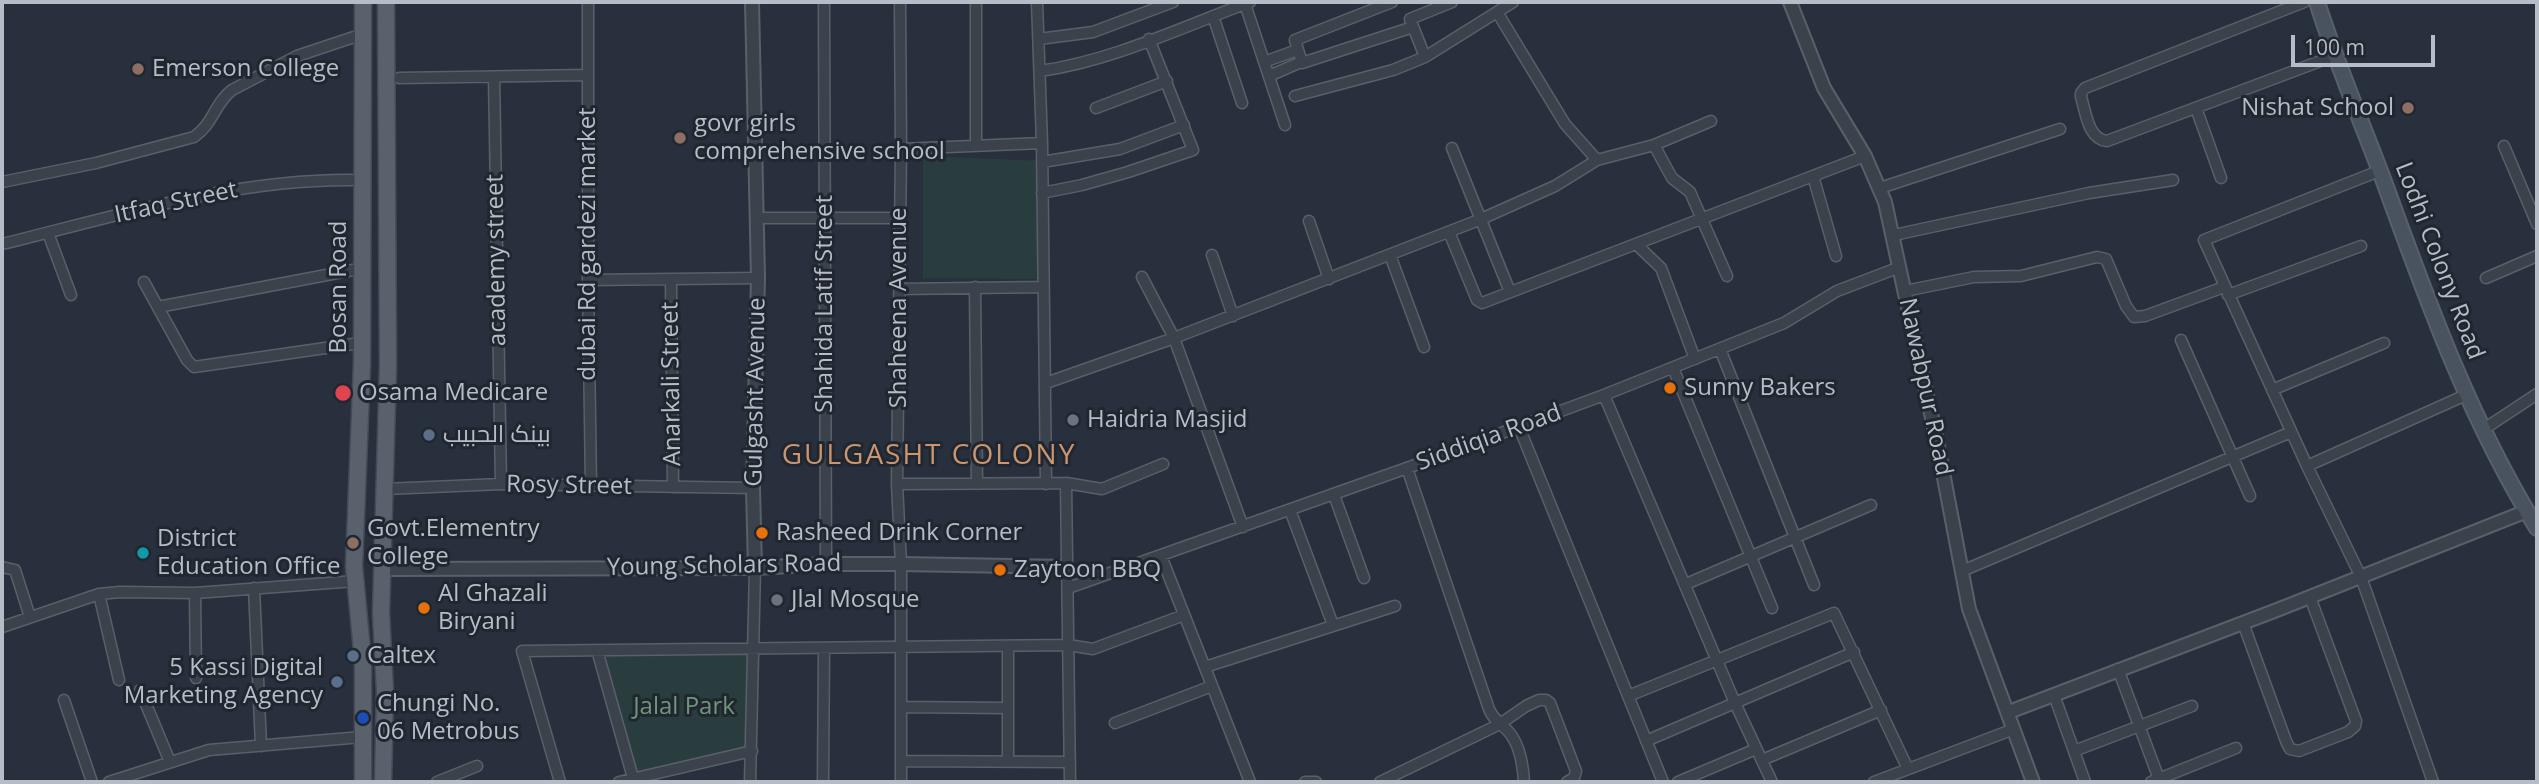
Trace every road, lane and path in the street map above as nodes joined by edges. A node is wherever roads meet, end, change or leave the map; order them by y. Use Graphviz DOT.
graph roads {
  1 [pos="363,2"];
  2 [pos="386,2"];
  3 [pos="589,2"];
  4 [pos="752,2"];
  5 [pos="824,2"];
  6 [pos="900,2"];
  7 [pos="976,2"];
  8 [pos="1037,2"];
  9 [pos="1173,2"];
  10 [pos="1391,2"];
  11 [pos="1452,2"];
  12 [pos="1513,2"];
  13 [pos="1790,2"];
  14 [pos="2304,2"];
  15 [pos="2317,2"];
  16 [pos="1247,3"];
  17 [pos="1497,12"];
  18 [pos="1213,16"];
  19 [pos="1413,27"];
  20 [pos="354,37"];
  21 [pos="1039,39"];
  22 [pos="1149,39"];
  23 [pos="1297,50"];
  24 [pos="2334,55"];
  25 [pos="1425,57"];
  26 [pos="1264,62"];
  27 [pos="1301,62"];
  28 [pos="1040,71"];
  29 [pos="587,75"];
  30 [pos="1269,76"];
  31 [pos="494,77"];
  32 [pos="399,78"];
  33 [pos="1167,81"];
  34 [pos="1294,96"];
  35 [pos="1242,103"];
  36 [pos="1096,108"];
  37 [pos="2196,108"];
  38 [pos="1711,121"];
  39 [pos="1185,125"];
  40 [pos="1285,125"];
  41 [pos="2060,129"];
  42 [pos="1042,144"];
  43 [pos="1654,145"];
  44 [pos="976,146"];
  45 [pos="2504,146"];
  46 [pos="1452,148"];
  47 [pos="901,149"];
  48 [pos="1865,156"];
  49 [pos="1597,160"];
  50 [pos="1042,162"];
  51 [pos="386,167"];
  52 [pos="2379,171"];
  53 [pos="357,174"];
  54 [pos="1813,176"];
  55 [pos="2221,178"];
  56 [pos="2173,180"];
  57 [pos="2,182"];
  58 [pos="1880,188"];
  59 [pos="1042,192"];
  60 [pos="757,218"];
  61 [pos="825,218"];
  62 [pos="899,218"];
  63 [pos="1702,218"];
  64 [pos="1479,220"];
  65 [pos="1309,221"];
  66 [pos="2537,224"];
  67 [pos="1449,232"];
  68 [pos="48,233"];
  69 [pos="1894,235"];
  70 [pos="2,244"];
  71 [pos="1636,244"];
  72 [pos="2361,246"];
  73 [pos="1212,255"];
  74 [pos="1390,255"];
  75 [pos="1836,256"];
  76 [pos="2537,256"];
  77 [pos="1900,267"];
  78 [pos="353,271"];
  79 [pos="1727,276"];
  80 [pos="758,278"];
  81 [pos="1142,278"];
  82 [pos="2487,278"];
  83 [pos="1329,279"];
  84 [pos="588,280"];
  85 [pos="671,281"];
  86 [pos="144,282"];
  87 [pos="975,287"];
  88 [pos="1043,287"];
  89 [pos="900,289"];
  90 [pos="1905,291"];
  91 [pos="2226,291"];
  92 [pos="1510,292"];
  93 [pos="71,295"];
  94 [pos="158,307"];
  95 [pos="1233,316"];
  96 [pos="1174,338"];
  97 [pos="2181,340"];
  98 [pos="2384,343"];
  99 [pos="353,344"];
  100 [pos="1424,347"];
  101 [pos="1720,349"];
  102 [pos="1695,359"];
  103 [pos="362,364"];
  104 [pos="388,365"];
  105 [pos="1673,368"];
  106 [pos="1046,383"];
  107 [pos="2272,390"];
  108 [pos="1604,394"];
  109 [pos="2468,394"];
  110 [pos="2537,394"];
  111 [pos="1520,427"];
  112 [pos="2484,429"];
  113 [pos="2291,432"];
  114 [pos="2233,457"];
  115 [pos="1163,464"];
  116 [pos="2307,466"];
  117 [pos="1407,468"];
  118 [pos="1066,483"];
  119 [pos="501,484"];
  120 [pos="897,484"];
  121 [pos="977,484"];
  122 [pos="1045,484"];
  123 [pos="591,486"];
  124 [pos="673,487"];
  125 [pos="753,488"];
  126 [pos="385,489"];
  127 [pos="1334,495"];
  128 [pos="2250,496"];
  129 [pos="1871,505"];
  130 [pos="2532,508"];
  131 [pos="1290,510"];
  132 [pos="1243,527"];
  133 [pos="2537,528"];
  134 [pos="1795,538"];
  135 [pos="1161,556"];
  136 [pos="1751,556"];
  137 [pos="826,564"];
  138 [pos="901,564"];
  139 [pos="2,567"];
  140 [pos="1067,567"];
  141 [pos="755,568"];
  142 [pos="382,569"];
  143 [pos="1962,571"];
  144 [pos="2361,577"];
  145 [pos="1364,578"];
  146 [pos="356,582"];
  147 [pos="1686,584"];
  148 [pos="1814,585"];
  149 [pos="254,588"];
  150 [pos="1068,588"];
  151 [pos="195,593"];
  152 [pos="99,594"];
  153 [pos="2310,597"];
  154 [pos="1395,606"];
  155 [pos="1772,608"];
  156 [pos="1184,615"];
  157 [pos="30,617"];
  158 [pos="2244,622"];
  159 [pos="1333,625"];
  160 [pos="2,627"];
  161 [pos="1068,645"];
  162 [pos="1008,646"];
  163 [pos="900,647"];
  164 [pos="754,648"];
  165 [pos="824,648"];
  166 [pos="597,650"];
  167 [pos="1854,652"];
  168 [pos="1717,660"];
  169 [pos="1205,667"];
  170 [pos="2118,669"];
  171 [pos="196,678"];
  172 [pos="119,680"];
  173 [pos="1212,686"];
  174 [pos="140,690"];
  175 [pos="2054,695"];
  176 [pos="1628,696"];
  177 [pos="64,700"];
  178 [pos="1735,703"];
  179 [pos="2192,706"];
  180 [pos="901,707"];
  181 [pos="1008,708"];
  182 [pos="1881,710"];
  183 [pos="2009,712"];
  184 [pos="1115,723"];
  185 [pos="1500,724"];
  186 [pos="2139,726"];
  187 [pos="2014,729"];
  188 [pos="362,737"];
  189 [pos="1646,741"];
  190 [pos="261,746"];
  191 [pos="2236,748"];
  192 [pos="1756,749"];
  193 [pos="752,751"];
  194 [pos="2074,751"];
  195 [pos="1762,760"];
  196 [pos="901,761"];
  197 [pos="1008,761"];
  198 [pos="170,762"];
  199 [pos="1070,762"];
  200 [pos="477,766"];
  201 [pos="1908,769"];
  202 [pos="633,778"];
  203 [pos="2155,780"];
  204 [pos="92,782"];
  205 [pos="109,782"];
  206 [pos="363,782"];
  207 [pos="383,782"];
  208 [pos="436,782"];
  209 [pos="559,782"];
  210 [pos="619,782"];
  211 [pos="750,782"];
  212 [pos="823,782"];
  213 [pos="901,782"];
  214 [pos="1070,782"];
  215 [pos="1250,782"];
  216 [pos="1305,782"];
  217 [pos="1315,782"];
  218 [pos="1381,782"];
  219 [pos="1524,782"];
  220 [pos="1567,782"];
  221 [pos="1663,782"];
  222 [pos="1678,782"];
  223 [pos="1772,782"];
  224 [pos="1874,782"];
  225 [pos="2033,782"];
  226 [pos="2085,782"];
  227 [pos="2433,782"];
  1 -- 53 [label="main road, Bosan Road"];
  2 -- 51 [label="main road, Bosan Road"];
  3 -- 29 [label="street, dubai Rd gardezi market"];
  4 -- 60 [label="street, Gulgasht Avenue"];
  5 -- 61 [label="street, Shahida Latif Street"];
  6 -- 47 [label="street, Shaheena Avenue"];
  7 -- 44 [label="street"];
  8 -- 21 [label="street"];
  9 -- 21 [label="street"];
  10 -- 23 [label="street"];
  11 -- 19 [label="street"];
  12 -- 17 [label="street"];
  13 -- 48 [label="street, Nawabpur Road"];
  14 -- 37 [label="street"];
  15 -- 24 [label="main road, Lodhi Colony Road"];
  16 -- 18 [label="street"];
  16 -- 26 [label="street"];
  17 -- 25 [label="street"];
  17 -- 49 [label="street"];
  18 -- 22 [label="street"];
  18 -- 35 [label="street"];
  19 -- 25 [label="street"];
  19 -- 27 [label="street"];
  20 -- 57 [label="street"];
  21 -- 28 [label="street"];
  22 -- 28 [label="street"];
  22 -- 33 [label="street"];
  23 -- 26 [label="street"];
  23 -- 27 [label="street"];
  24 -- 37 [label="street"];
  24 -- 52 [label="main road, Lodhi Colony Road"];
  25 -- 34 [label="street"];
  26 -- 30 [label="street"];
  27 -- 30 [label="street"];
  28 -- 42 [label="street"];
  29 -- 31 [label="street"];
  29 -- 84 [label="street, dubai Rd gardezi market"];
  30 -- 40 [label="street"];
  31 -- 32 [label="street"];
  31 -- 119 [label="street, academy street"];
  33 -- 36 [label="street"];
  33 -- 39 [label="street"];
  37 -- 55 [label="street"];
  38 -- 43 [label="street"];
  39 -- 50 [label="street"];
  39 -- 59 [label="street"];
  41 -- 58 [label="street"];
  42 -- 44 [label="street"];
  42 -- 50 [label="street"];
  43 -- 49 [label="street"];
  43 -- 63 [label="street"];
  44 -- 47 [label="street"];
  45 -- 66 [label="street"];
  46 -- 64 [label="street"];
  47 -- 62 [label="street, Shaheena Avenue"];
  48 -- 54 [label="street"];
  48 -- 58 [label="street, Nawabpur Road"];
  49 -- 64 [label="street"];
  50 -- 59 [label="street"];
  51 -- 53 [label="main road"];
  51 -- 104 [label="main road, Bosan Road"];
  52 -- 91 [label="street"];
  52 -- 109 [label="main road, Lodhi Colony Road"];
  53 -- 68 [label="street, Itfaq Street"];
  53 -- 103 [label="main road, Bosan Road"];
  54 -- 63 [label="street"];
  54 -- 75 [label="street"];
  56 -- 69 [label="street"];
  58 -- 69 [label="street, Nawabpur Road"];
  59 -- 88 [label="street"];
  60 -- 61 [label="street"];
  60 -- 80 [label="street, Gulgasht Avenue"];
  61 -- 62 [label="street"];
  61 -- 137 [label="street, Shahida Latif Street"];
  62 -- 89 [label="street, Shaheena Avenue"];
  63 -- 71 [label="street"];
  63 -- 79 [label="street"];
  64 -- 67 [label="street"];
  64 -- 92 [label="street"];
  65 -- 83 [label="street"];
  67 -- 74 [label="street"];
  67 -- 92 [label="street"];
  68 -- 70 [label="street, Itfaq Street"];
  68 -- 93 [label="street"];
  69 -- 77 [label="street, Nawabpur Road"];
  71 -- 92 [label="street"];
  71 -- 102 [label="street"];
  72 -- 91 [label="street"];
  73 -- 95 [label="street"];
  74 -- 83 [label="street"];
  74 -- 100 [label="street"];
  76 -- 82 [label="street"];
  77 -- 90 [label="street, Nawabpur Road"];
  77 -- 101 [label="street, Siddiqia Road"];
  78 -- 94 [label="street"];
  80 -- 85 [label="street"];
  80 -- 125 [label="street, Gulgasht Avenue"];
  81 -- 96 [label="street"];
  83 -- 95 [label="street"];
  84 -- 85 [label="street"];
  84 -- 123 [label="street, dubai Rd gardezi market"];
  85 -- 124 [label="street, Anarkali Street"];
  86 -- 94 [label="street"];
  87 -- 88 [label="street"];
  87 -- 89 [label="street"];
  87 -- 121 [label="street"];
  88 -- 106 [label="street"];
  89 -- 120 [label="street, Shaheena Avenue"];
  90 -- 91 [label="street"];
  90 -- 143 [label="street, Nawabpur Road"];
  91 -- 107 [label="street"];
  94 -- 99 [label="street"];
  95 -- 96 [label="street"];
  96 -- 106 [label="street"];
  96 -- 132 [label="street"];
  97 -- 114 [label="street"];
  98 -- 107 [label="street"];
  101 -- 102 [label="street, Siddiqia Road"];
  101 -- 134 [label="street"];
  102 -- 105 [label="street, Siddiqia Road"];
  103 -- 104 [label="main road"];
  103 -- 146 [label="main road, Bosan Road"];
  104 -- 126 [label="main road, Bosan Road"];
  105 -- 108 [label="street, Siddiqia Road"];
  105 -- 136 [label="street"];
  106 -- 122 [label="street"];
  107 -- 113 [label="street"];
  108 -- 111 [label="street, Siddiqia Road"];
  108 -- 147 [label="street"];
  109 -- 112 [label="main road, Lodhi Colony Road"];
  109 -- 116 [label="street"];
  110 -- 112 [label="street"];
  111 -- 117 [label="street, Siddiqia Road"];
  111 -- 176 [label="street"];
  112 -- 130 [label="main road, Lodhi Colony Road"];
  113 -- 114 [label="street"];
  113 -- 116 [label="street"];
  114 -- 128 [label="street"];
  114 -- 143 [label="street"];
  115 -- 118 [label="street"];
  116 -- 144 [label="street"];
  117 -- 127 [label="street, Siddiqia Road"];
  117 -- 185 [label="street"];
  118 -- 122 [label="street"];
  118 -- 140 [label="street"];
  119 -- 123 [label="street, Rosy Street"];
  119 -- 126 [label="street, Rosy Street"];
  120 -- 121 [label="street"];
  120 -- 138 [label="street, Shaheena Avenue"];
  121 -- 122 [label="street"];
  123 -- 124 [label="street, Rosy Street"];
  124 -- 125 [label="street, Rosy Street"];
  125 -- 141 [label="street, Gulgasht Avenue"];
  126 -- 142 [label="main road, Bosan Road"];
  127 -- 131 [label="street, Siddiqia Road"];
  127 -- 145 [label="street"];
  129 -- 134 [label="street"];
  130 -- 133 [label="main road, Lodhi Colony Road"];
  130 -- 144 [label="street"];
  131 -- 132 [label="street, Siddiqia Road"];
  131 -- 159 [label="street"];
  132 -- 135 [label="street, Siddiqia Road"];
  134 -- 136 [label="street"];
  134 -- 148 [label="street"];
  135 -- 150 [label="street, Siddiqia Road"];
  135 -- 156 [label="street"];
  136 -- 147 [label="street"];
  136 -- 155 [label="street"];
  137 -- 138 [label="street, Young Scholars Road"];
  137 -- 141 [label="street, Young Scholars Road"];
  138 -- 140 [label="street, Young Scholars Road"];
  138 -- 163 [label="street, Shaheena Avenue"];
  139 -- 157 [label="street"];
  140 -- 150 [label="street"];
  141 -- 142 [label="street, Young Scholars Road"];
  141 -- 164 [label="street, Gulgasht Avenue"];
  142 -- 207 [label="main road, Bosan Road"];
  143 -- 183 [label="street, Nawabpur Road"];
  144 -- 153 [label="street"];
  144 -- 227 [label="street"];
  146 -- 149 [label="street"];
  146 -- 188 [label="main road, Bosan Road"];
  147 -- 168 [label="street"];
  149 -- 151 [label="street"];
  149 -- 190 [label="street"];
  150 -- 161 [label="street"];
  151 -- 152 [label="street"];
  151 -- 171 [label="street"];
  152 -- 157 [label="street"];
  152 -- 172 [label="street"];
  153 -- 158 [label="street"];
  153 -- 158 [label="street"];
  154 -- 159 [label="street"];
  156 -- 161 [label="street"];
  156 -- 169 [label="street"];
  157 -- 160 [label="street"];
  158 -- 170 [label="street"];
  159 -- 169 [label="street"];
  161 -- 162 [label="street"];
  161 -- 199 [label="street"];
  162 -- 163 [label="street"];
  162 -- 181 [label="street"];
  163 -- 165 [label="street"];
  163 -- 180 [label="street, Shaheena Avenue"];
  164 -- 165 [label="street"];
  164 -- 166 [label="street"];
  164 -- 193 [label="street, Gulgasht Avenue"];
  165 -- 212 [label="street"];
  166 -- 202 [label="street"];
  166 -- 209 [label="street"];
  167 -- 168 [label="street"];
  167 -- 178 [label="street"];
  167 -- 182 [label="street"];
  168 -- 176 [label="street"];
  168 -- 178 [label="street"];
  169 -- 173 [label="street"];
  170 -- 175 [label="street"];
  170 -- 186 [label="street"];
  173 -- 184 [label="street"];
  173 -- 215 [label="street"];
  174 -- 198 [label="street"];
  175 -- 183 [label="street"];
  175 -- 194 [label="street"];
  176 -- 189 [label="street"];
  177 -- 204 [label="street"];
  178 -- 189 [label="street"];
  178 -- 192 [label="street"];
  179 -- 186 [label="street"];
  180 -- 181 [label="street"];
  180 -- 196 [label="street, Shaheena Avenue"];
  181 -- 197 [label="street"];
  182 -- 195 [label="street"];
  182 -- 201 [label="street"];
  183 -- 187 [label="street, Nawabpur Road"];
  185 -- 218 [label="street"];
  185 -- 219 [label="street"];
  185 -- 220 [label="street"];
  186 -- 194 [label="street"];
  186 -- 203 [label="street"];
  187 -- 201 [label="street"];
  187 -- 225 [label="street, Nawabpur Road"];
  188 -- 190 [label="street"];
  188 -- 206 [label="main road, Bosan Road"];
  189 -- 221 [label="street"];
  190 -- 198 [label="street"];
  191 -- 203 [label="street"];
  192 -- 195 [label="street"];
  192 -- 222 [label="street"];
  193 -- 202 [label="street"];
  193 -- 211 [label="street, Gulgasht Avenue"];
  194 -- 226 [label="street"];
  195 -- 223 [label="street"];
  196 -- 197 [label="street"];
  196 -- 213 [label="street, Shaheena Avenue"];
  197 -- 199 [label="street"];
  198 -- 205 [label="street"];
  199 -- 214 [label="street"];
  200 -- 208 [label="street"];
  201 -- 224 [label="street"];
  202 -- 210 [label="street"];
  216 -- 217 [label="street"];
}
